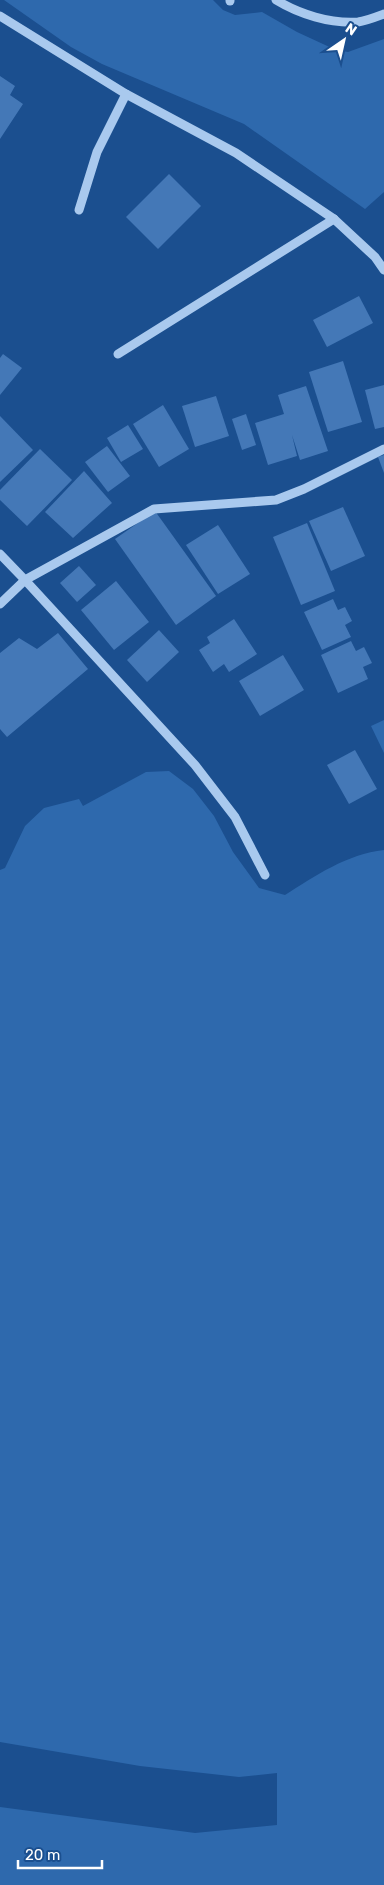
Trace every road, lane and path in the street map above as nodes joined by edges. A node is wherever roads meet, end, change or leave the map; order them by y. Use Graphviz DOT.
graph roads {
  1 [pos="276,0"];
  2 [pos="384,14"];
  3 [pos="0,16"];
  4 [pos="126,94"];
  5 [pos="79,210"];
  6 [pos="334,219"];
  7 [pos="384,270"];
  8 [pos="118,354"];
  9 [pos="384,449"];
  10 [pos="0,554"];
  11 [pos="25,580"];
  12 [pos="0,604"];
  13 [pos="265,875"];
  1 -- 2 [label="street"];
  3 -- 4 [label="street"];
  4 -- 5 [label="street"];
  4 -- 6 [label="street"];
  6 -- 7 [label="street"];
  6 -- 8 [label="street"];
  9 -- 11 [label="street"];
  10 -- 11 [label="street"];
  11 -- 12 [label="street"];
  11 -- 13 [label="street"];
}
